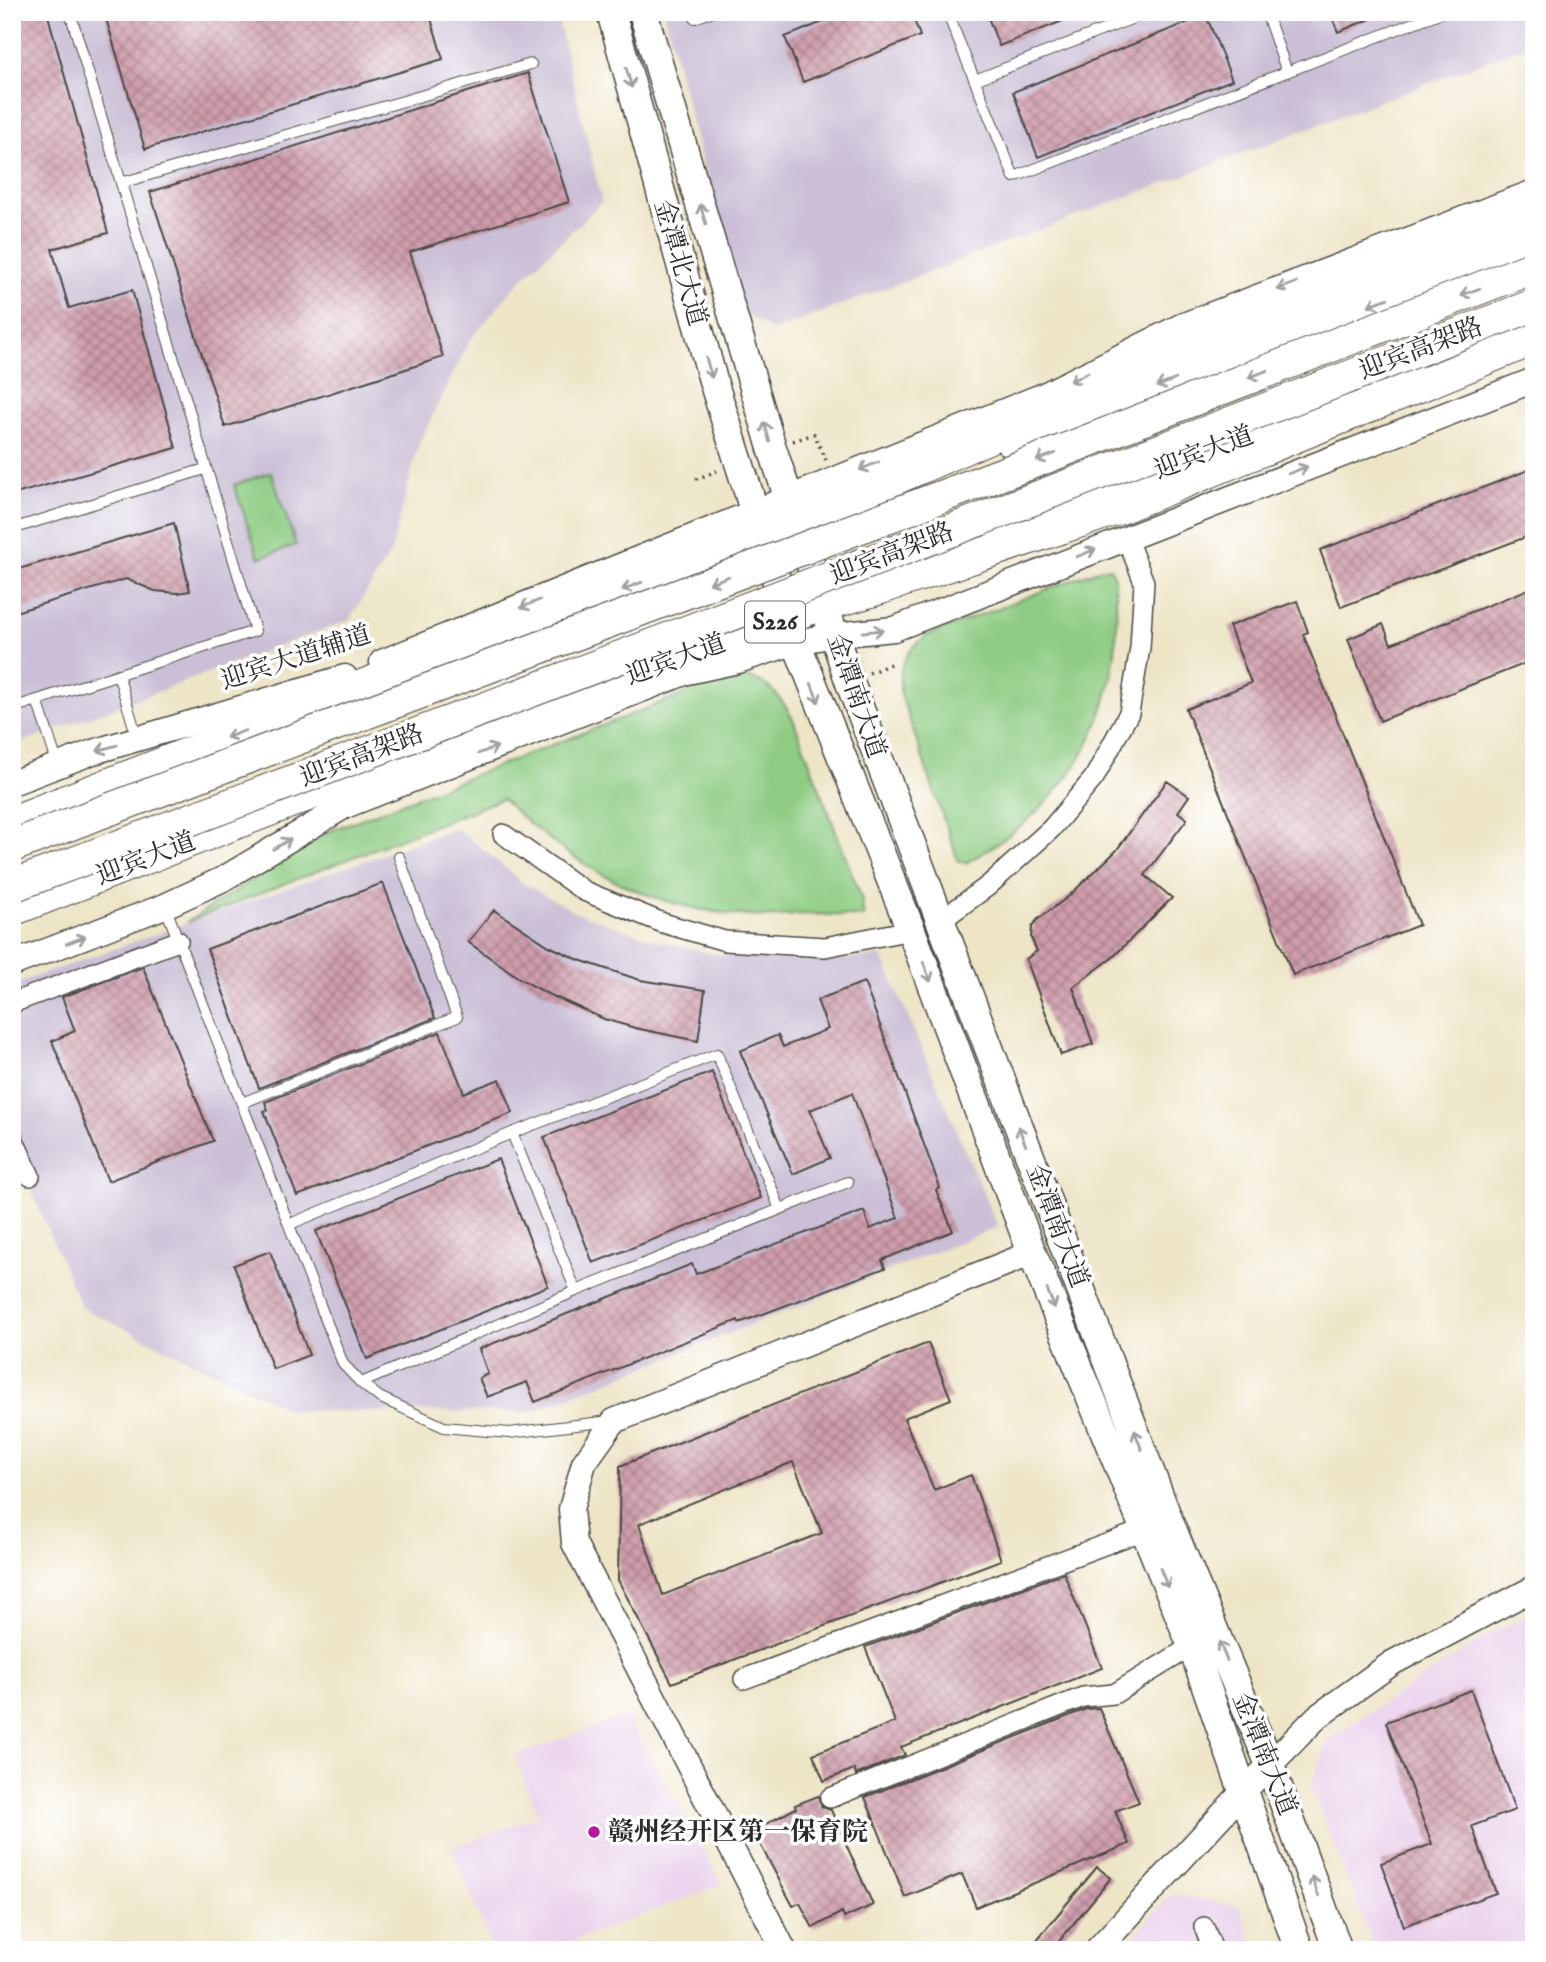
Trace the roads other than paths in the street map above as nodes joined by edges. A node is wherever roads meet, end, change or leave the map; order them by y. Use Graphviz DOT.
graph roads {
  1 [pos="70,12"];
  2 [pos="611,12"];
  3 [pos="643,12"];
  4 [pos="693,12"];
  5 [pos="710,12"];
  6 [pos="947,12"];
  7 [pos="1149,12"];
  8 [pos="1266,12"];
  9 [pos="1442,12"];
  10 [pos="531,64"];
  11 [pos="1287,72"];
  12 [pos="975,80"];
  13 [pos="121,183"];
  14 [pos="1534,192"];
  15 [pos="1534,211"];
  16 [pos="1534,243"];
  17 [pos="1534,267"];
  18 [pos="1534,306"];
  19 [pos="1534,325"];
  20 [pos="1534,339"];
  21 [pos="1534,380"];
  22 [pos="205,469"];
  23 [pos="793,510"];
  24 [pos="1123,522"];
  25 [pos="759,523"];
  26 [pos="12,528"];
  27 [pos="824,604"];
  28 [pos="792,629"];
  29 [pos="835,635"];
  30 [pos="118,674"];
  31 [pos="37,700"];
  32 [pos="12,708"];
  33 [pos="138,739"];
  34 [pos="58,765"];
  35 [pos="12,783"];
  36 [pos="12,821"];
  37 [pos="503,834"];
  38 [pos="12,846"];
  39 [pos="399,857"];
  40 [pos="12,886"];
  41 [pos="165,906"];
  42 [pos="12,911"];
  43 [pos="940,921"];
  44 [pos="911,930"];
  45 [pos="177,941"];
  46 [pos="12,964"];
  47 [pos="12,1003"];
  48 [pos="242,1103"];
  49 [pos="512,1133"];
  50 [pos="12,1136"];
  51 [pos="30,1176"];
  52 [pos="848,1182"];
  53 [pos="780,1209"];
  54 [pos="290,1224"];
  55 [pos="1032,1253"];
  56 [pos="576,1291"];
  57 [pos="361,1383"];
  58 [pos="614,1421"];
  59 [pos="1144,1530"];
  60 [pos="1534,1588"];
  61 [pos="1192,1646"];
  62 [pos="744,1679"];
  63 [pos="1270,1765"];
  64 [pos="1242,1793"];
  65 [pos="830,1798"];
  66 [pos="1204,1927"];
  67 [pos="784,1950"];
  68 [pos="1097,1950"];
  69 [pos="1213,1950"];
  70 [pos="1299,1950"];
  71 [pos="1338,1950"];
  1 -- 13 [label="lane"];
  2 -- 25 [label="main road, 金潭北大道, one-way"];
  23 -- 3 [label="main road, 金潭北大道, one-way"];
  4 -- 5 [label="lane"];
  6 -- 12 [label="lane"];
  7 -- 12 [label="lane"];
  8 -- 11 [label="lane"];
  9 -- 11 [label="lane"];
  10 -- 13 [label="lane"];
  11 -- 12 [label="lane"];
  13 -- 22 [label="lane"];
  14 -- 23 [label="street, one-way"];
  15 -- 23 [label="highway"];
  16 -- 23 [label="main road, one-way"];
  17 -- 38 [label="highway, 迎宾高架路, one-way, bridge"];
  18 -- 40 [label="highway, 迎宾高架路, bridge"];
  19 -- 27 [label="main road, 迎宾大道 / S226"];
  20 -- 24 [label="highway"];
  24 -- 21 [label="street, one-way"];
  22 -- 26 [label="lane"];
  22 -- 30 [label="lane"];
  23 -- 25 [label="main road"];
  23 -- 27 [label="main road, 金潭南大道"];
  24 -- 27 [label="highway"];
  29 -- 24 [label="street, one-way"];
  24 -- 43 [label="street"];
  25 -- 28 [label="main road, 金潭南大道"];
  25 -- 33 [label="street, 迎宾大道辅道, one-way"];
  25 -- 36 [label="main road, one-way"];
  27 -- 28 [label="main road, 迎宾大道 / S226"];
  27 -- 29 [label="main road, 金潭南大道"];
  28 -- 29 [label="street"];
  41 -- 28 [label="street, one-way"];
  28 -- 42 [label="main road, 迎宾大道 / S226"];
  28 -- 44 [label="main road, 金潭南大道, one-way"];
  29 -- 43 [label="main road, 金潭南大道"];
  30 -- 31 [label="lane"];
  30 -- 33 [label="lane"];
  31 -- 32 [label="lane"];
  31 -- 34 [label="lane"];
  33 -- 34 [label="street, 迎宾大道辅道, one-way"];
  34 -- 35 [label="street, 迎宾大道辅道"];
  37 -- 44 [label="street"];
  39 -- 48 [label="lane"];
  41 -- 45 [label="lane"];
  46 -- 41 [label="street, one-way"];
  63 -- 43 [label="main road, 金潭南大道, one-way"];
  44 -- 55 [label="main road, 金潭南大道, one-way"];
  45 -- 47 [label="street"];
  45 -- 48 [label="lane"];
  48 -- 54 [label="lane"];
  49 -- 53 [label="lane"];
  49 -- 54 [label="lane"];
  49 -- 56 [label="lane"];
  50 -- 51 [label="street"];
  52 -- 53 [label="lane"];
  53 -- 56 [label="lane"];
  54 -- 57 [label="lane"];
  55 -- 58 [label="street"];
  55 -- 59 [label="main road, 金潭南大道, one-way"];
  56 -- 57 [label="lane"];
  57 -- 58 [label="lane"];
  58 -- 67 [label="street"];
  59 -- 61 [label="main road, 金潭南大道, one-way"];
  59 -- 62 [label="street"];
  60 -- 63 [label="street"];
  61 -- 64 [label="main road, 金潭南大道"];
  61 -- 65 [label="street"];
  63 -- 64 [label="street"];
  71 -- 63 [label="main road, 金潭南大道, one-way"];
  64 -- 68 [label="street"];
  64 -- 70 [label="main road, 金潭南大道"];
  66 -- 69 [label="street"];
}
